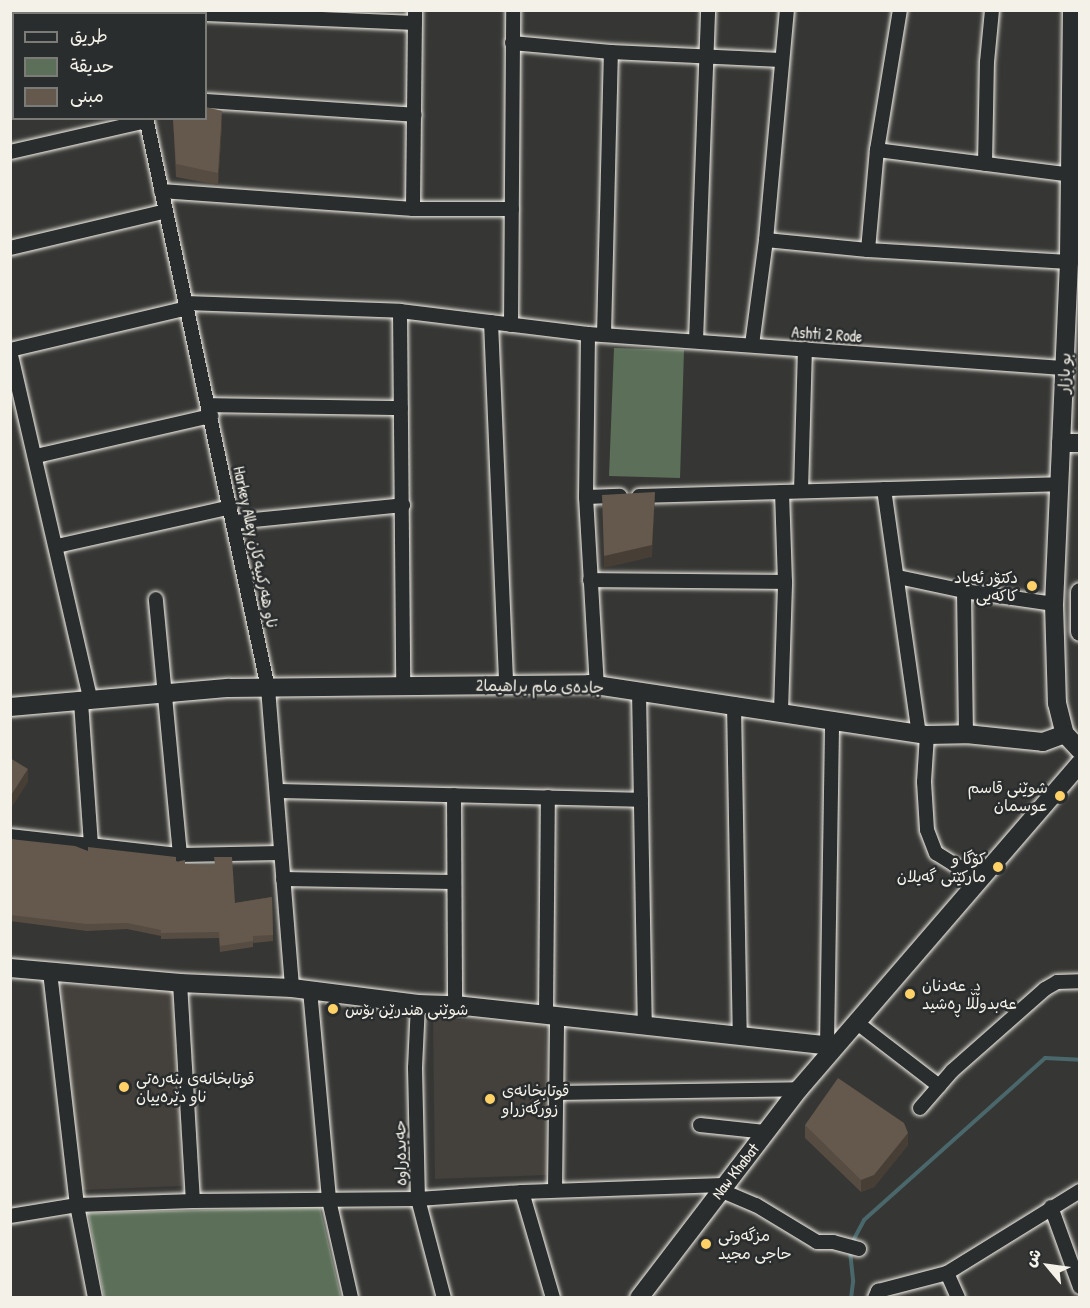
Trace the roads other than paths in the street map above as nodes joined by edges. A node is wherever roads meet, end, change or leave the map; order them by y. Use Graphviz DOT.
graph roads {
  1 [pos="151,10"];
  2 [pos="513,10"];
  3 [pos="708,10"];
  4 [pos="787,10"];
  5 [pos="900,10"];
  6 [pos="992,10"];
  7 [pos="1072,10"];
  8 [pos="177,12"];
  9 [pos="207,14"];
  10 [pos="415,17"];
  11 [pos="1076,42"];
  12 [pos="512,43"];
  13 [pos="611,52"];
  14 [pos="706,58"];
  15 [pos="781,60"];
  16 [pos="207,100"];
  17 [pos="415,115"];
  18 [pos="146,120"];
  19 [pos="877,150"];
  20 [pos="10,152"];
  21 [pos="985,164"];
  22 [pos="1071,174"];
  23 [pos="161,190"];
  24 [pos="413,209"];
  25 [pos="512,209"];
  26 [pos="166,211"];
  27 [pos="766,240"];
  28 [pos="10,248"];
  29 [pos="868,250"];
  30 [pos="1069,262"];
  31 [pos="187,305"];
  32 [pos="400,311"];
  33 [pos="491,322"];
  34 [pos="511,325"];
  35 [pos="588,334"];
  36 [pos="604,335"];
  37 [pos="696,341"];
  38 [pos="752,345"];
  39 [pos="805,349"];
  40 [pos="10,351"];
  41 [pos="1064,368"];
  42 [pos="401,408"];
  43 [pos="210,410"];
  44 [pos="1070,443"];
  45 [pos="36,456"];
  46 [pos="1058,484"];
  47 [pos="884,489"];
  48 [pos="801,491"];
  49 [pos="782,492"];
  50 [pos="586,497"];
  51 [pos="403,505"];
  52 [pos="231,507"];
  53 [pos="234,522"];
  54 [pos="57,546"];
  55 [pos="898,577"];
  56 [pos="590,580"];
  57 [pos="785,582"];
  58 [pos="964,591"];
  59 [pos="1080,592"];
  60 [pos="156,599"];
  61 [pos="1054,604"];
  62 [pos="1080,632"];
  63 [pos="506,685"];
  64 [pos="597,685"];
  65 [pos="403,686"];
  66 [pos="268,688"];
  67 [pos="639,691"];
  68 [pos="167,694"];
  69 [pos="86,702"];
  70 [pos="734,704"];
  71 [pos="10,707"];
  72 [pos="781,712"];
  73 [pos="832,719"];
  74 [pos="923,734"];
  75 [pos="966,734"];
  76 [pos="1065,734"];
  77 [pos="1080,750"];
  78 [pos="1080,763"];
  79 [pos="277,791"];
  80 [pos="454,795"];
  81 [pos="548,797"];
  82 [pos="641,800"];
  83 [pos="10,836"];
  84 [pos="91,845"];
  85 [pos="280,853"];
  86 [pos="180,855"];
  87 [pos="985,873"];
  88 [pos="283,879"];
  89 [pos="453,882"];
  90 [pos="10,968"];
  91 [pos="50,972"];
  92 [pos="1080,981"];
  93 [pos="180,983"];
  94 [pos="292,988"];
  95 [pos="310,990"];
  96 [pos="418,1004"];
  97 [pos="455,1005"];
  98 [pos="551,1015"];
  99 [pos="856,1022"];
  100 [pos="645,1024"];
  101 [pos="740,1035"];
  102 [pos="831,1046"];
  103 [pos="939,1086"];
  104 [pos="799,1089"];
  105 [pos="556,1093"];
  106 [pos="920,1108"];
  107 [pos="700,1125"];
  108 [pos="765,1132"];
  109 [pos="722,1188"];
  110 [pos="555,1190"];
  111 [pos="1080,1191"];
  112 [pos="522,1192"];
  113 [pos="418,1199"];
  114 [pos="330,1200"];
  115 [pos="193,1201"];
  116 [pos="77,1205"];
  117 [pos="1050,1206"];
  118 [pos="10,1216"];
  119 [pos="859,1250"];
  120 [pos="946,1273"];
  121 [pos="1080,1287"];
  122 [pos="95,1298"];
  123 [pos="351,1298"];
  124 [pos="444,1298"];
  125 [pos="553,1298"];
  126 [pos="639,1298"];
  127 [pos="875,1298"];
  128 [pos="958,1298"];
  1 -- 8 [label="street"];
  2 -- 12 [label="street"];
  3 -- 14 [label="street"];
  4 -- 15 [label="street"];
  5 -- 19 [label="street"];
  6 -- 21 [label="street"];
  7 -- 11 [label="street, بو بازار"];
  9 -- 10 [label="street"];
  10 -- 17 [label="street"];
  11 -- 22 [label="street, بو بازار"];
  12 -- 13 [label="street"];
  12 -- 25 [label="street"];
  13 -- 14 [label="street"];
  13 -- 36 [label="street"];
  14 -- 15 [label="street"];
  14 -- 37 [label="street"];
  15 -- 27 [label="street"];
  16 -- 17 [label="street"];
  17 -- 24 [label="street"];
  18 -- 20 [label="street"];
  18 -- 23 [label="street, Harkey Alley ناو هەركييەكان"];
  19 -- 21 [label="street"];
  19 -- 29 [label="street"];
  21 -- 22 [label="street"];
  22 -- 30 [label="street, بو بازار"];
  23 -- 24 [label="street"];
  23 -- 26 [label="street, Harkey Alley ناو هەركييەكان"];
  24 -- 25 [label="street"];
  25 -- 34 [label="street"];
  26 -- 28 [label="street"];
  26 -- 31 [label="street, Harkey Alley ناو هەركييەكان"];
  27 -- 29 [label="street"];
  27 -- 38 [label="street"];
  29 -- 30 [label="street"];
  30 -- 41 [label="street, بو بازار"];
  31 -- 32 [label="street, Ashti 2 Rode"];
  31 -- 40 [label="street, Ashti 2 Rode"];
  31 -- 43 [label="street, Harkey Alley ناو هەركييەكان"];
  32 -- 33 [label="street, Ashti 2 Rode"];
  32 -- 42 [label="street"];
  33 -- 34 [label="street, Ashti 2 Rode"];
  33 -- 63 [label="street"];
  34 -- 35 [label="street, Ashti 2 Rode"];
  35 -- 36 [label="street, Ashti 2 Rode"];
  35 -- 50 [label="street"];
  36 -- 37 [label="street, Ashti 2 Rode"];
  37 -- 38 [label="street, Ashti 2 Rode"];
  38 -- 39 [label="street, Ashti 2 Rode"];
  39 -- 41 [label="street, Ashti 2 Rode"];
  39 -- 48 [label="street"];
  40 -- 45 [label="street"];
  41 -- 44 [label="street, بو بازار"];
  42 -- 43 [label="street"];
  42 -- 51 [label="street"];
  43 -- 45 [label="street"];
  43 -- 52 [label="street, Harkey Alley ناو هەركييەكان"];
  44 -- 46 [label="street, بو بازار"];
  45 -- 54 [label="street"];
  46 -- 47 [label="street"];
  46 -- 61 [label="street, بو بازار"];
  47 -- 48 [label="street"];
  47 -- 55 [label="street"];
  48 -- 49 [label="street"];
  49 -- 50 [label="street"];
  49 -- 57 [label="street"];
  50 -- 56 [label="street"];
  51 -- 53 [label="street"];
  51 -- 65 [label="street"];
  52 -- 53 [label="street, Harkey Alley ناو هەركييەكان"];
  52 -- 54 [label="street"];
  53 -- 66 [label="street, Harkey Alley ناو هەركييەكان"];
  54 -- 69 [label="street"];
  55 -- 58 [label="street"];
  55 -- 74 [label="street"];
  56 -- 57 [label="street"];
  56 -- 64 [label="street"];
  57 -- 72 [label="street"];
  58 -- 61 [label="street"];
  58 -- 75 [label="street"];
  59 -- 62 [label="street"];
  60 -- 68 [label="street"];
  61 -- 76 [label="street, بو بازار"];
  63 -- 64 [label="street, جادەی مام براهیما2"];
  63 -- 65 [label="street, جادەی مام براهیما2"];
  64 -- 67 [label="street, جادەی مام براهیما2"];
  65 -- 66 [label="street, جادەی مام براهیما2"];
  66 -- 68 [label="street, جادەی مام براهیما2"];
  66 -- 79 [label="street, Harkey Alley ناو هەركييەكان"];
  67 -- 70 [label="street, جادەی مام براهیما2"];
  67 -- 82 [label="street"];
  68 -- 69 [label="street, جادەی مام براهیما2"];
  68 -- 86 [label="street"];
  69 -- 71 [label="street, جادەی مام براهیما2"];
  69 -- 84 [label="street"];
  70 -- 72 [label="street, جادەی مام براهیما2"];
  70 -- 101 [label="street"];
  72 -- 73 [label="street, جادەی مام براهیما2"];
  73 -- 74 [label="street, جادەی مام براهیما2"];
  73 -- 102 [label="street"];
  74 -- 75 [label="street, جادەی مام براهیما2"];
  74 -- 87 [label="street"];
  75 -- 76 [label="street, جادەی مام براهیما2"];
  76 -- 77 [label="street"];
  78 -- 87 [label="street, Naw Khabat"];
  79 -- 80 [label="street"];
  79 -- 85 [label="street, Harkey Alley ناو هەركييەكان"];
  80 -- 81 [label="street"];
  80 -- 89 [label="street"];
  81 -- 82 [label="street"];
  81 -- 98 [label="street"];
  82 -- 100 [label="street"];
  83 -- 84 [label="street"];
  84 -- 86 [label="street"];
  85 -- 86 [label="street"];
  85 -- 88 [label="street, Harkey Alley ناو هەركييەكان"];
  87 -- 99 [label="street, Naw Khabat"];
  88 -- 89 [label="street"];
  88 -- 94 [label="street, Harkey Alley ناو هەركييەكان"];
  89 -- 97 [label="street"];
  90 -- 91 [label="street"];
  91 -- 93 [label="street"];
  91 -- 116 [label="street"];
  92 -- 103 [label="street"];
  93 -- 94 [label="street"];
  93 -- 115 [label="street"];
  94 -- 95 [label="street"];
  95 -- 96 [label="street"];
  95 -- 114 [label="street"];
  96 -- 97 [label="street"];
  96 -- 113 [label="street, حەیدەراوە"];
  97 -- 98 [label="street"];
  98 -- 100 [label="street"];
  98 -- 105 [label="street"];
  99 -- 102 [label="street, Naw Khabat"];
  99 -- 103 [label="street"];
  100 -- 101 [label="street"];
  101 -- 102 [label="street"];
  102 -- 104 [label="street, Naw Khabat"];
  103 -- 106 [label="street"];
  104 -- 105 [label="street"];
  104 -- 108 [label="street, Naw Khabat"];
  105 -- 110 [label="street"];
  107 -- 108 [label="street"];
  108 -- 109 [label="street, Naw Khabat"];
  109 -- 110 [label="street"];
  109 -- 119 [label="street"];
  109 -- 126 [label="street, Naw Khabat"];
  110 -- 112 [label="street"];
  111 -- 117 [label="street"];
  112 -- 113 [label="street"];
  112 -- 125 [label="street"];
  113 -- 114 [label="street"];
  113 -- 124 [label="street, حەیدەراوە"];
  114 -- 115 [label="street"];
  114 -- 123 [label="street"];
  115 -- 116 [label="street"];
  116 -- 118 [label="street"];
  116 -- 122 [label="street"];
  117 -- 120 [label="street"];
  117 -- 121 [label="street"];
  120 -- 127 [label="street"];
  120 -- 128 [label="street"];
}
